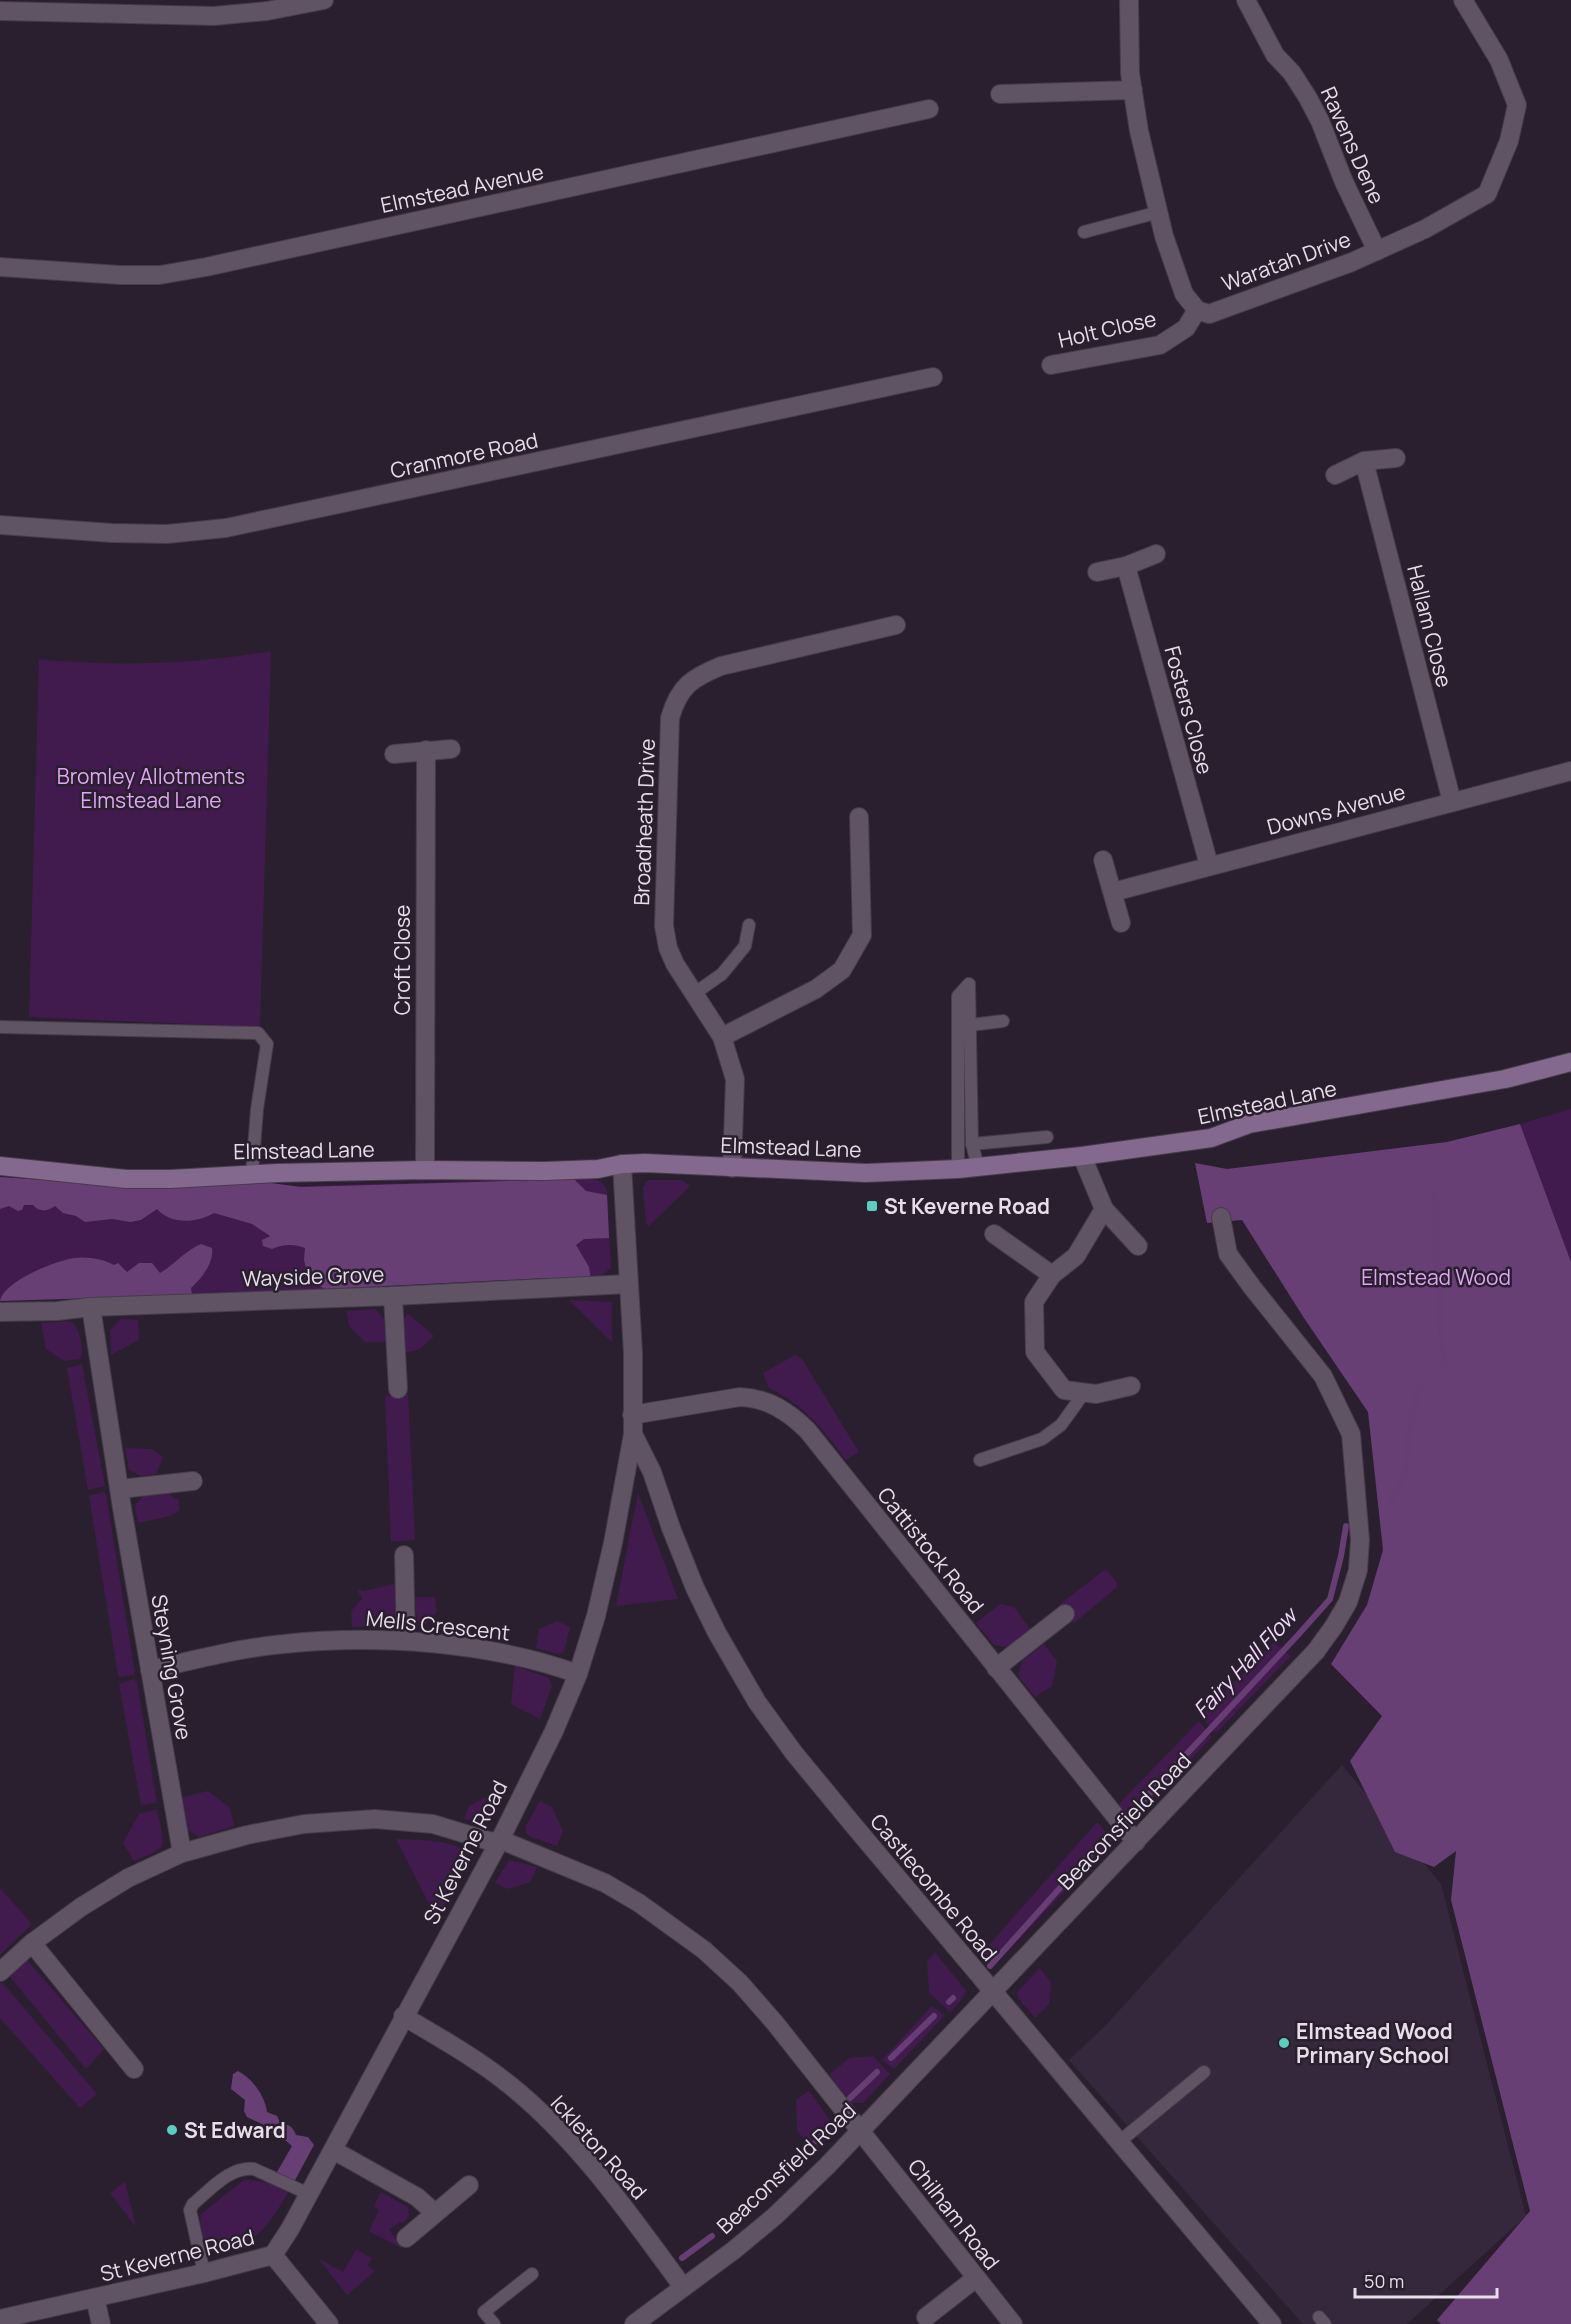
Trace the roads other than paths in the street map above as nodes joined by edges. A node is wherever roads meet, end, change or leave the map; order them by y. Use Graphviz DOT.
graph roads {
  1 [pos="324,0"];
  2 [pos="1129,0"];
  3 [pos="1246,0"];
  4 [pos="1463,0"];
  5 [pos="0,11"];
  6 [pos="1133,90"];
  7 [pos="1000,94"];
  8 [pos="929,109"];
  9 [pos="1159,212"];
  10 [pos="1084,232"];
  11 [pos="1377,251"];
  12 [pos="0,267"];
  13 [pos="1197,310"];
  14 [pos="1051,365"];
  15 [pos="933,377"];
  16 [pos="1396,458"];
  17 [pos="1364,461"];
  18 [pos="1335,475"];
  19 [pos="0,525"];
  20 [pos="1156,555"];
  21 [pos="1126,566"];
  22 [pos="1097,572"];
  23 [pos="896,625"];
  24 [pos="451,749"];
  25 [pos="426,750"];
  26 [pos="394,754"];
  27 [pos="1571,771"];
  28 [pos="1452,802"];
  29 [pos="859,817"];
  30 [pos="1103,860"];
  31 [pos="1209,865"];
  32 [pos="1113,892"];
  33 [pos="1121,923"];
  34 [pos="749,925"];
  35 [pos="695,993"];
  36 [pos="1003,1021"];
  37 [pos="971,1025"];
  38 [pos="0,1028"];
  39 [pos="722,1037"];
  40 [pos="1571,1062"];
  41 [pos="1047,1137"];
  42 [pos="972,1144"];
  43 [pos="1082,1156"];
  44 [pos="622,1164"];
  45 [pos="0,1166"];
  46 [pos="978,1167"];
  47 [pos="732,1168"];
  48 [pos="958,1169"];
  49 [pos="425,1170"];
  50 [pos="252,1174"];
  51 [pos="1104,1209"];
  52 [pos="1221,1217"];
  53 [pos="994,1234"];
  54 [pos="1138,1246"];
  55 [pos="1052,1275"];
  56 [pos="628,1284"];
  57 [pos="393,1296"];
  58 [pos="91,1307"];
  59 [pos="0,1312"];
  60 [pos="1131,1386"];
  61 [pos="398,1389"];
  62 [pos="1084,1393"];
  63 [pos="632,1415"];
  64 [pos="633,1434"];
  65 [pos="980,1461"];
  66 [pos="193,1481"];
  67 [pos="120,1489"];
  68 [pos="404,1555"];
  69 [pos="1065,1614"];
  70 [pos="406,1641"];
  71 [pos="996,1668"];
  72 [pos="150,1670"];
  73 [pos="578,1674"];
  74 [pos="499,1842"];
  75 [pos="1136,1842"];
  76 [pos="182,1853"];
  77 [pos="32,1943"];
  78 [pos="0,1972"];
  79 [pos="992,1992"];
  80 [pos="403,2016"];
  81 [pos="134,2068"];
  82 [pos="1204,2072"];
  83 [pos="860,2132"];
  84 [pos="1119,2142"];
  85 [pos="333,2150"];
  86 [pos="469,2185"];
  87 [pos="309,2194"];
  88 [pos="435,2213"];
  89 [pos="406,2238"];
  90 [pos="273,2255"];
  91 [pos="204,2273"];
  92 [pos="532,2274"];
  93 [pos="976,2278"];
  94 [pos="683,2287"];
  95 [pos="95,2298"];
  96 [pos="926,2317"];
  97 [pos="0,2319"];
  98 [pos="101,2324"];
  99 [pos="330,2324"];
  100 [pos="494,2324"];
  101 [pos="634,2324"];
  102 [pos="1013,2324"];
  103 [pos="1272,2324"];
  1 -- 5 [label="street"];
  2 -- 6 [label="street"];
  3 -- 11 [label="street, Ravens Dene"];
  4 -- 11 [label="street, Waratah Drive"];
  6 -- 7 [label="street"];
  6 -- 9 [label="street"];
  8 -- 12 [label="street, Elmstead Avenue"];
  9 -- 10 [label="lane"];
  9 -- 13 [label="street"];
  11 -- 13 [label="street, Waratah Drive"];
  13 -- 14 [label="street, Holt Close"];
  15 -- 19 [label="street, Cranmore Road"];
  16 -- 17 [label="street"];
  17 -- 18 [label="street"];
  17 -- 28 [label="street, Hallam Close"];
  20 -- 21 [label="street"];
  21 -- 22 [label="street"];
  21 -- 31 [label="street, Fosters Close"];
  23 -- 35 [label="street, Broadheath Drive"];
  24 -- 25 [label="street"];
  25 -- 26 [label="street"];
  25 -- 49 [label="street, Croft Close"];
  27 -- 28 [label="street, Downs Avenue"];
  28 -- 31 [label="street, Downs Avenue"];
  29 -- 39 [label="street"];
  30 -- 32 [label="street"];
  31 -- 32 [label="street, Downs Avenue"];
  32 -- 33 [label="street"];
  34 -- 35 [label="lane"];
  35 -- 39 [label="street, Broadheath Drive"];
  36 -- 37 [label="lane"];
  37 -- 42 [label="lane"];
  37 -- 48 [label="lane"];
  38 -- 50 [label="lane"];
  39 -- 47 [label="street, Broadheath Drive"];
  40 -- 43 [label="street, Elmstead Lane"];
  41 -- 42 [label="lane"];
  42 -- 46 [label="lane"];
  43 -- 46 [label="street, Elmstead Lane"];
  43 -- 51 [label="street"];
  44 -- 47 [label="street, Elmstead Lane"];
  44 -- 49 [label="street, Elmstead Lane"];
  44 -- 56 [label="street, St Keverne Road"];
  45 -- 50 [label="street, Elmstead Lane"];
  46 -- 48 [label="street, Elmstead Lane"];
  47 -- 48 [label="street, Elmstead Lane"];
  49 -- 50 [label="street, Elmstead Lane"];
  51 -- 54 [label="street"];
  51 -- 55 [label="street"];
  52 -- 75 [label="street, Beaconsfield Road"];
  53 -- 55 [label="street"];
  55 -- 62 [label="street"];
  56 -- 57 [label="street, Wayside Grove"];
  56 -- 63 [label="street, St Keverne Road"];
  57 -- 58 [label="street, Wayside Grove"];
  57 -- 61 [label="street"];
  58 -- 59 [label="street, Wayside Grove"];
  58 -- 67 [label="street, Steyning Grove"];
  60 -- 62 [label="street"];
  62 -- 65 [label="lane"];
  63 -- 64 [label="street, St Keverne Road"];
  63 -- 71 [label="street, Cattistock Road"];
  64 -- 73 [label="street, St Keverne Road"];
  64 -- 79 [label="street, Castlecombe Road"];
  66 -- 67 [label="street"];
  67 -- 72 [label="street, Steyning Grove"];
  68 -- 70 [label="street"];
  69 -- 71 [label="street"];
  70 -- 72 [label="street, Mells Crescent"];
  70 -- 73 [label="street, Mells Crescent"];
  71 -- 75 [label="street, Cattistock Road"];
  72 -- 76 [label="street, Steyning Grove"];
  73 -- 74 [label="street, St Keverne Road"];
  74 -- 76 [label="street, Chilham Road"];
  74 -- 80 [label="street, St Keverne Road"];
  74 -- 83 [label="street, Chilham Road"];
  75 -- 79 [label="street, Beaconsfield Road"];
  76 -- 77 [label="street, Chilham Road"];
  77 -- 78 [label="street, Chilham Road"];
  77 -- 81 [label="street"];
  79 -- 83 [label="street, Beaconsfield Road"];
  79 -- 84 [label="street, Castlecombe Road"];
  80 -- 85 [label="street, St Keverne Road"];
  80 -- 94 [label="street, Ickleton Road"];
  82 -- 84 [label="lane"];
  83 -- 93 [label="street, Chilham Road"];
  83 -- 94 [label="street, Beaconsfield Road"];
  84 -- 103 [label="street, Castlecombe Road"];
  85 -- 87 [label="street, St Keverne Road"];
  85 -- 88 [label="street"];
  86 -- 88 [label="street"];
  87 -- 90 [label="street, St Keverne Road"];
  87 -- 91 [label="lane"];
  88 -- 89 [label="street"];
  90 -- 91 [label="street, St Keverne Road"];
  90 -- 99 [label="street"];
  91 -- 95 [label="street, St Keverne Road"];
  92 -- 100 [label="lane"];
  93 -- 96 [label="street"];
  93 -- 102 [label="street, Chilham Road"];
  94 -- 101 [label="street, Beaconsfield Road"];
  95 -- 97 [label="street, St Keverne Road"];
  95 -- 98 [label="street"];
}
